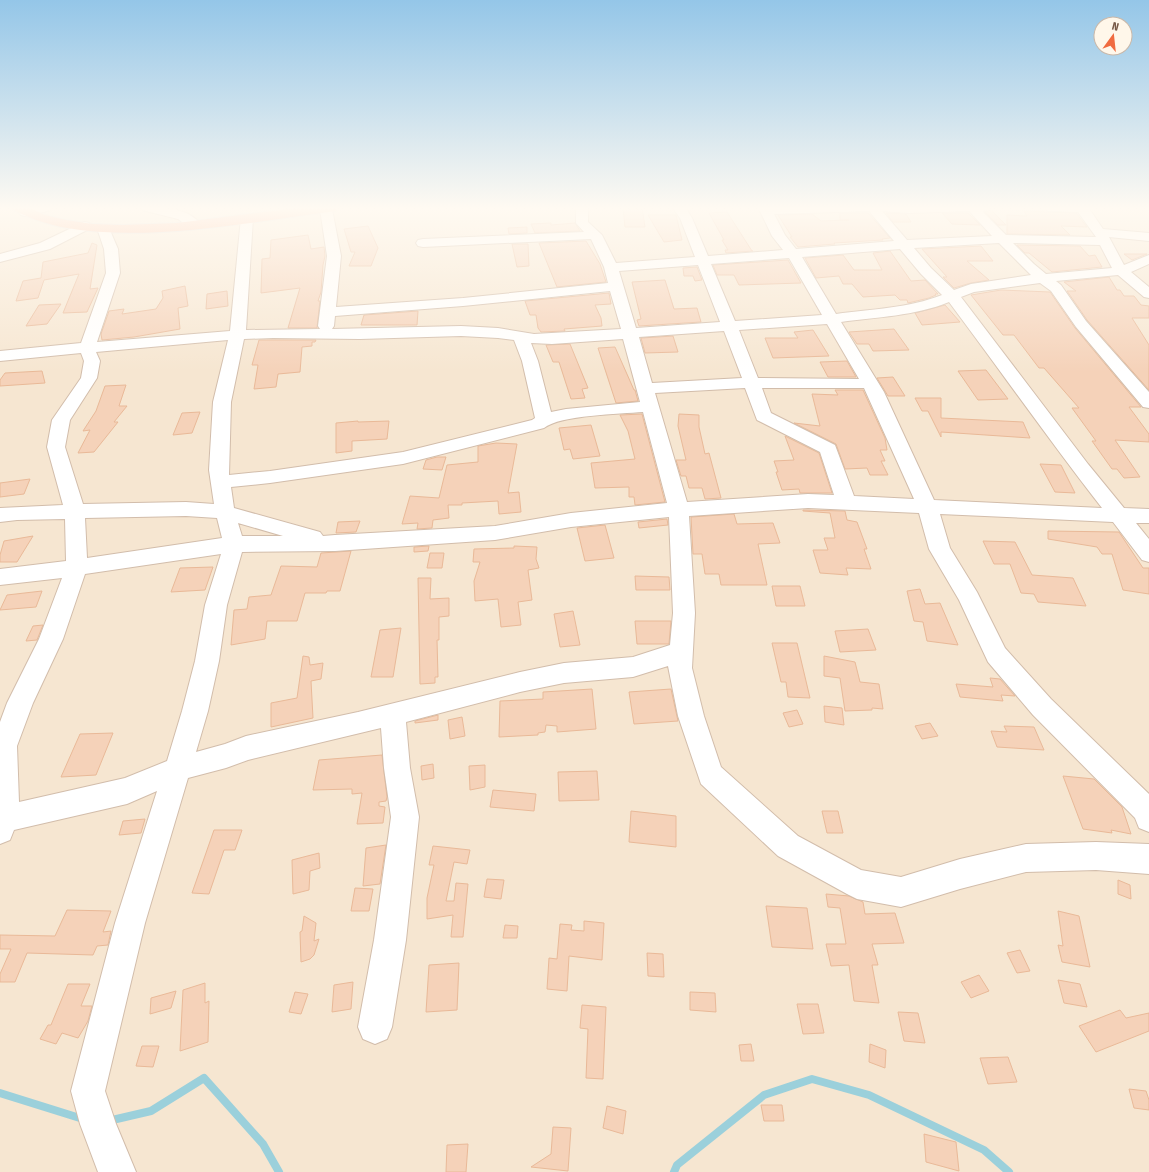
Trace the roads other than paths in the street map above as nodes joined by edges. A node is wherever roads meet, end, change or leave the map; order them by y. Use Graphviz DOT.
graph roads {
  1 [pos="703,261"];
  2 [pos="112,262"];
  3 [pos="244,262"];
  4 [pos="333,262"];
  5 [pos="609,262"];
  6 [pos="692,262"];
  7 [pos="797,262"];
  8 [pos="918,262"];
  9 [pos="1024,262"];
  10 [pos="1115,262"];
  11 [pos="1143,262"];
  12 [pos="611,267"];
  13 [pos="1121,271"];
  14 [pos="1044,278"];
  15 [pos="617,286"];
  16 [pos="1149,294"];
  17 [pos="952,296"];
  18 [pos="328,312"];
  19 [pos="832,319"];
  20 [pos="730,326"];
  21 [pos="629,333"];
  22 [pos="237,334"];
  23 [pos="325,334"];
  24 [pos="522,337"];
  25 [pos="87,349"];
  26 [pos="0,356"];
  27 [pos="752,383"];
  28 [pos="870,383"];
  29 [pos="648,398"];
  30 [pos="1149,403"];
  31 [pos="544,419"];
  32 [pos="221,482"];
  33 [pos="846,503"];
  34 [pos="927,506"];
  35 [pos="679,510"];
  36 [pos="75,512"];
  37 [pos="225,512"];
  38 [pos="0,515"];
  39 [pos="1118,515"];
  40 [pos="1149,516"];
  41 [pos="335,543"];
  42 [pos="234,544"];
  43 [pos="1149,554"];
  44 [pos="77,567"];
  45 [pos="0,577"];
  46 [pos="680,652"];
  47 [pos="393,714"];
  48 [pos="177,769"];
  49 [pos="1149,818"];
  50 [pos="2,823"];
  51 [pos="1149,859"];
  52 [pos="375,1027"];
  53 [pos="117,1172"];
  1 -- 20 [label="street"];
  2 -- 25 [label="street"];
  3 -- 22 [label="street"];
  4 -- 18 [label="street"];
  5 -- 12 [label="street"];
  6 -- 12 [label="street"];
  7 -- 19 [label="street"];
  8 -- 17 [label="street"];
  9 -- 14 [label="street"];
  10 -- 13 [label="street"];
  11 -- 13 [label="street"];
  12 -- 15 [label="street"];
  13 -- 14 [label="street"];
  13 -- 16 [label="street"];
  14 -- 17 [label="street"];
  14 -- 30 [label="street"];
  15 -- 18 [label="street"];
  15 -- 21 [label="street"];
  17 -- 19 [label="street"];
  17 -- 39 [label="street"];
  18 -- 23 [label="street"];
  19 -- 20 [label="street"];
  19 -- 28 [label="street"];
  20 -- 21 [label="street"];
  20 -- 27 [label="street"];
  21 -- 24 [label="street"];
  21 -- 29 [label="street"];
  22 -- 23 [label="street"];
  22 -- 25 [label="street"];
  22 -- 32 [label="street"];
  23 -- 24 [label="street"];
  24 -- 31 [label="street"];
  25 -- 26 [label="street"];
  25 -- 36 [label="street"];
  27 -- 28 [label="street"];
  27 -- 29 [label="street"];
  27 -- 33 [label="street"];
  28 -- 34 [label="street"];
  29 -- 31 [label="street"];
  29 -- 35 [label="street"];
  31 -- 32 [label="street"];
  32 -- 37 [label="street"];
  33 -- 34 [label="street"];
  33 -- 35 [label="street"];
  34 -- 39 [label="street"];
  34 -- 49 [label="street"];
  35 -- 41 [label="street"];
  35 -- 46 [label="street"];
  36 -- 37 [label="street"];
  36 -- 38 [label="street"];
  36 -- 44 [label="street"];
  37 -- 41 [label="street"];
  37 -- 42 [label="street"];
  39 -- 40 [label="street"];
  39 -- 43 [label="street"];
  41 -- 42 [label="street"];
  42 -- 44 [label="street"];
  42 -- 48 [label="street"];
  44 -- 45 [label="street"];
  44 -- 50 [label="street"];
  46 -- 47 [label="street"];
  46 -- 51 [label="street"];
  47 -- 48 [label="street"];
  47 -- 52 [label="street"];
  48 -- 50 [label="street"];
  48 -- 53 [label="street"];
}
